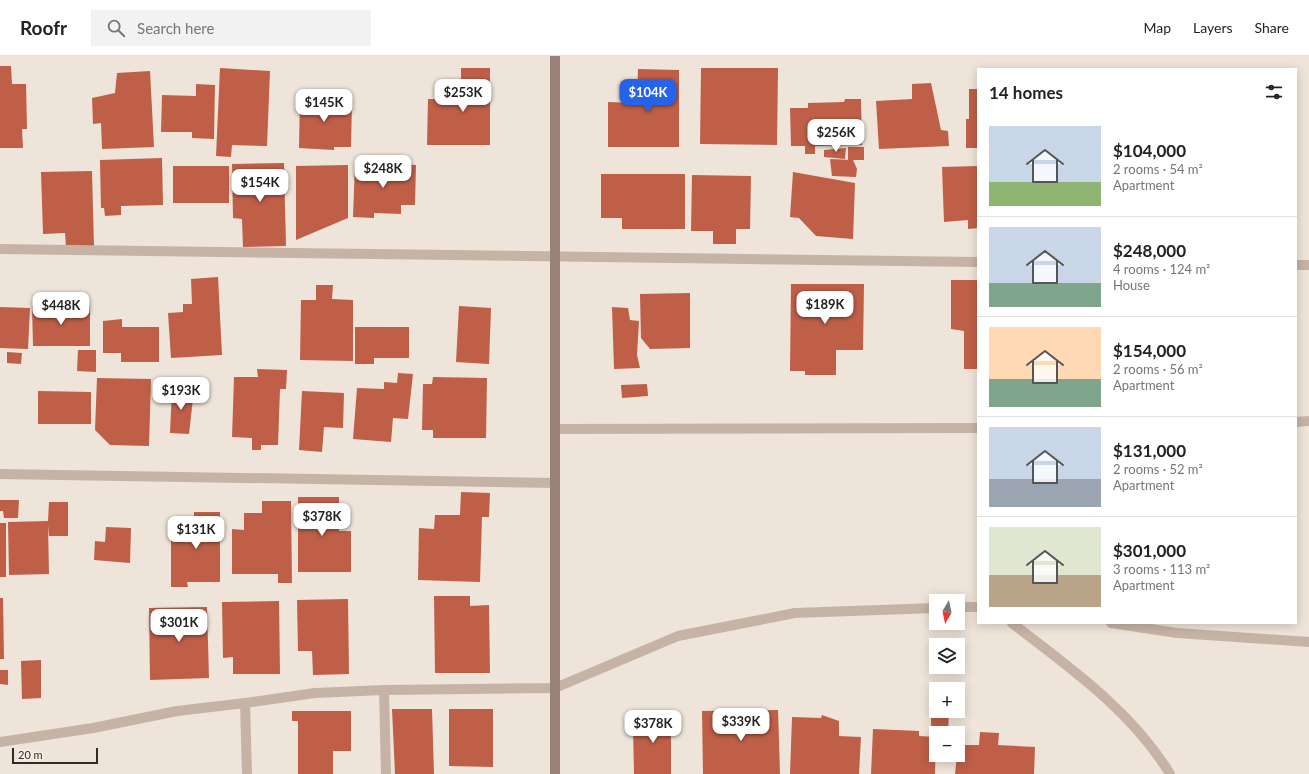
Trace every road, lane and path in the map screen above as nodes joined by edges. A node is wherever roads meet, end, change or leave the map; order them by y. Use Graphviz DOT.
graph roads {
  1 [pos="555,56"];
  2 [pos="0,249"];
  3 [pos="554,258"];
  4 [pos="977,262"];
  5 [pos="1297,265"];
  6 [pos="1309,265"];
  7 [pos="1297,422"];
  8 [pos="1309,422"];
  9 [pos="977,428"];
  10 [pos="554,429"];
  11 [pos="0,474"];
  12 [pos="555,483"];
  13 [pos="977,607"];
  14 [pos="929,608"];
  15 [pos="965,608"];
  16 [pos="1013,624"];
  17 [pos="1118,624"];
  18 [pos="1309,642"];
  19 [pos="555,688"];
  20 [pos="384,690"];
  21 [pos="246,703"];
  22 [pos="0,742"];
  23 [pos="247,774"];
  24 [pos="386,774"];
  25 [pos="555,774"];
  26 [pos="1170,774"];
  1 -- 3 [label="street"];
  2 -- 3 [label="street"];
  3 -- 4 [label="street"];
  3 -- 10 [label="street"];
  5 -- 6 [label="street"];
  7 -- 8 [label="street"];
  9 -- 10 [label="street"];
  10 -- 12 [label="street"];
  11 -- 12 [label="street"];
  12 -- 19 [label="street"];
  13 -- 15 [label="street"];
  14 -- 19 [label="street"];
  16 -- 26 [label="street"];
  17 -- 18 [label="street"];
  19 -- 20 [label="street"];
  19 -- 25 [label="street"];
  20 -- 21 [label="street"];
  20 -- 24 [label="street"];
  21 -- 22 [label="street"];
  21 -- 23 [label="street"];
}
